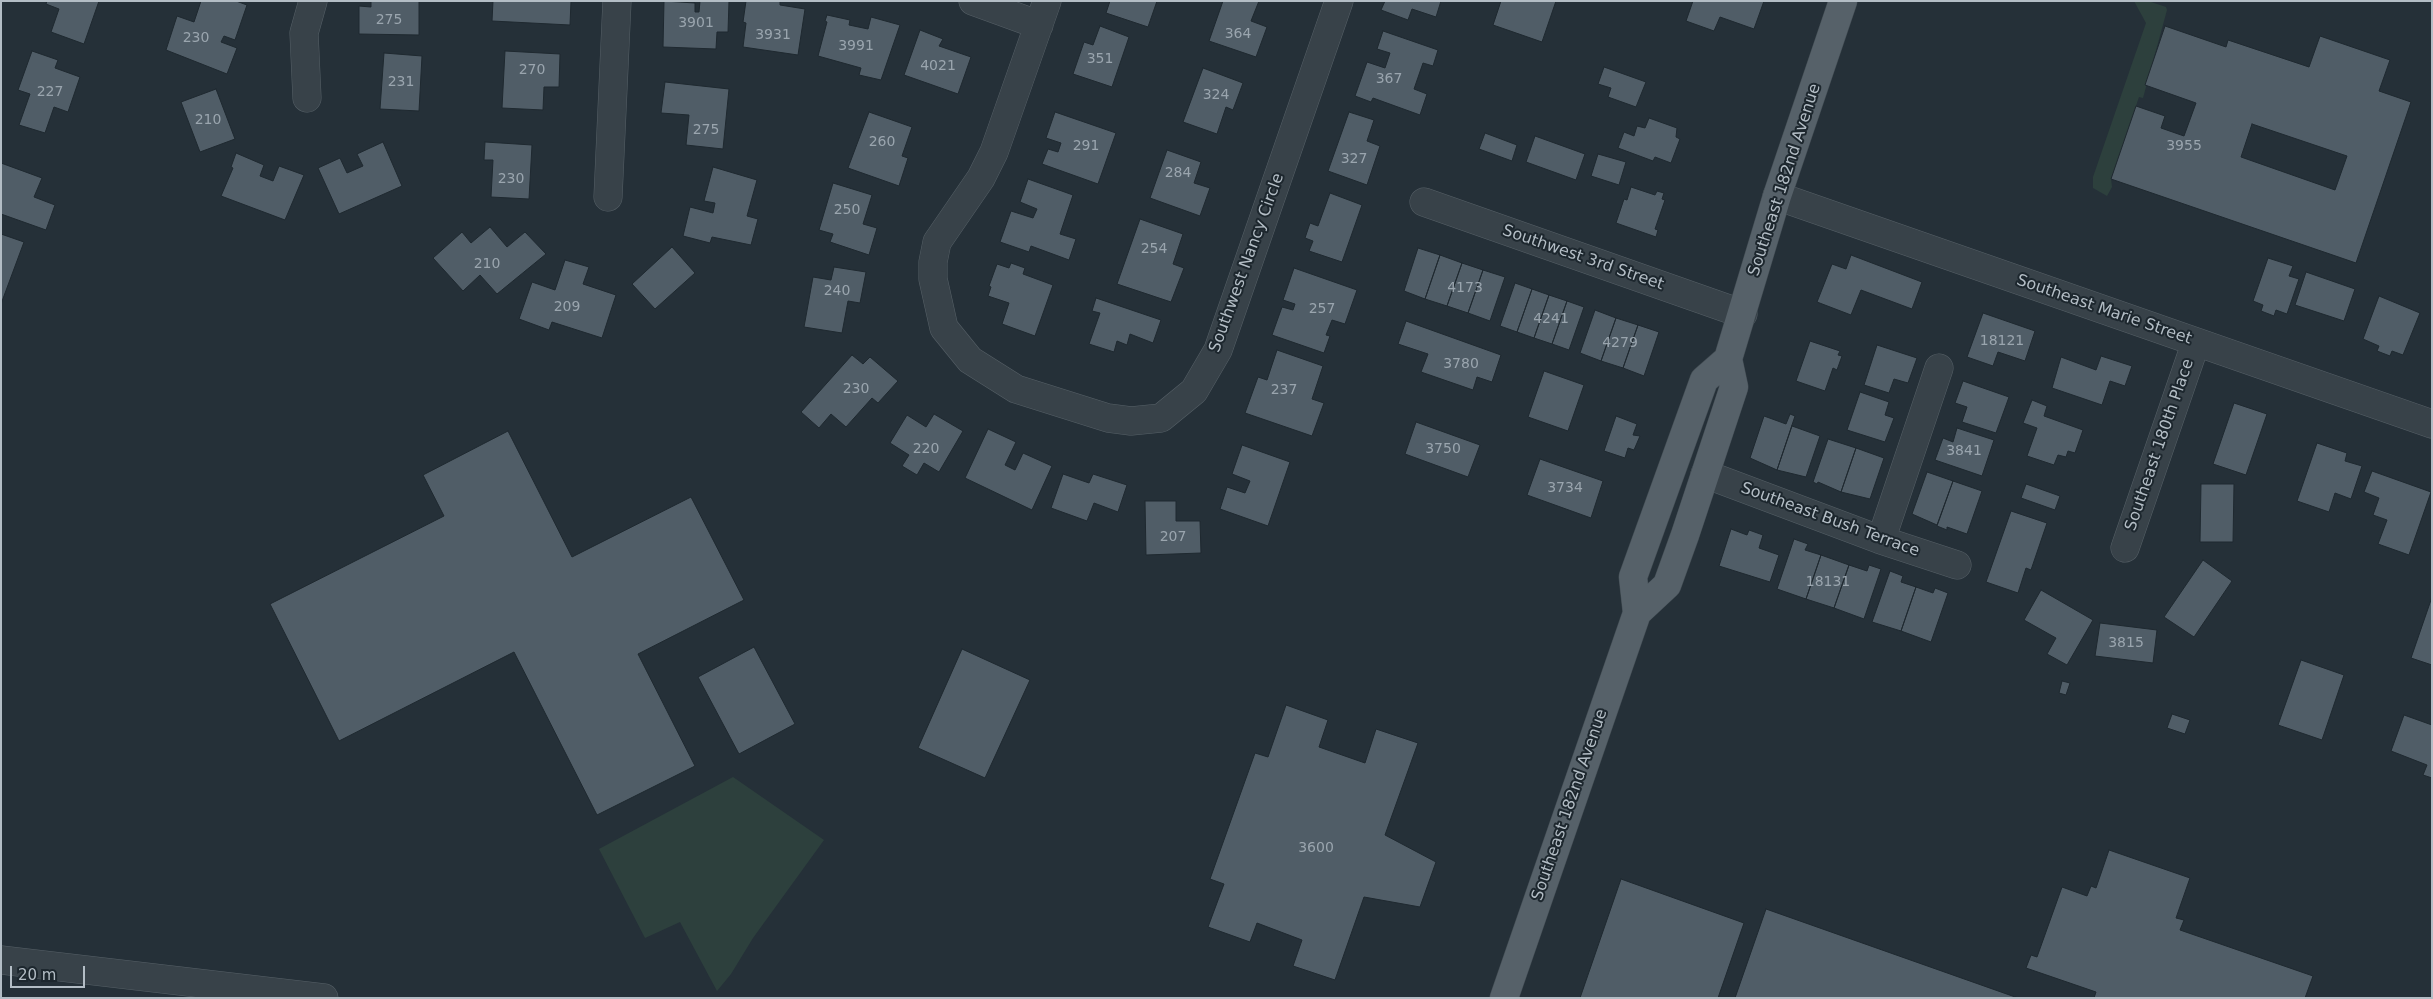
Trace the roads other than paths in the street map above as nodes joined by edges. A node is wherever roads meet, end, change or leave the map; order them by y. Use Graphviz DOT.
graph roads {
  1 [pos="313,1"];
  2 [pos="617,1"];
  3 [pos="973,1"];
  4 [pos="1339,1"];
  5 [pos="1843,1"];
  6 [pos="1043,13"];
  7 [pos="307,98"];
  8 [pos="608,196"];
  9 [pos="1777,196"];
  10 [pos="1424,202"];
  11 [pos="1743,314"];
  12 [pos="2196,342"];
  13 [pos="1728,359"];
  14 [pos="1939,368"];
  15 [pos="2432,424"];
  16 [pos="1705,474"];
  17 [pos="1881,540"];
  18 [pos="2125,548"];
  19 [pos="1956,565"];
  20 [pos="1637,613"];
  21 [pos="1,960"];
  22 [pos="247,993"];
  23 [pos="324,998"];
  24 [pos="1504,998"];
  1 -- 7 [label="street"];
  2 -- 8 [label="street"];
  3 -- 6 [label="street"];
  4 -- 6 [label="street, Southwest Nancy Circle"];
  5 -- 9 [label="main road, Southeast 182nd Avenue"];
  9 -- 11 [label="main road, Southeast 182nd Avenue"];
  9 -- 12 [label="street, Southeast Marie Street"];
  10 -- 11 [label="street, Southwest 3rd Street"];
  11 -- 13 [label="main road, Southeast 182nd Avenue"];
  12 -- 15 [label="street, Southeast Marie Street"];
  12 -- 18 [label="street, Southeast 180th Place"];
  13 -- 16 [label="main road, Southeast 182nd Avenue"];
  13 -- 20 [label="main road, Southeast 182nd Avenue"];
  14 -- 17 [label="street"];
  16 -- 17 [label="street, Southeast Bush Terrace"];
  16 -- 20 [label="main road, Southeast 182nd Avenue"];
  17 -- 19 [label="street, Southeast Bush Terrace"];
  20 -- 24 [label="main road, Southeast 182nd Avenue"];
  21 -- 22 [label="street"];
  22 -- 23 [label="street"];
}
